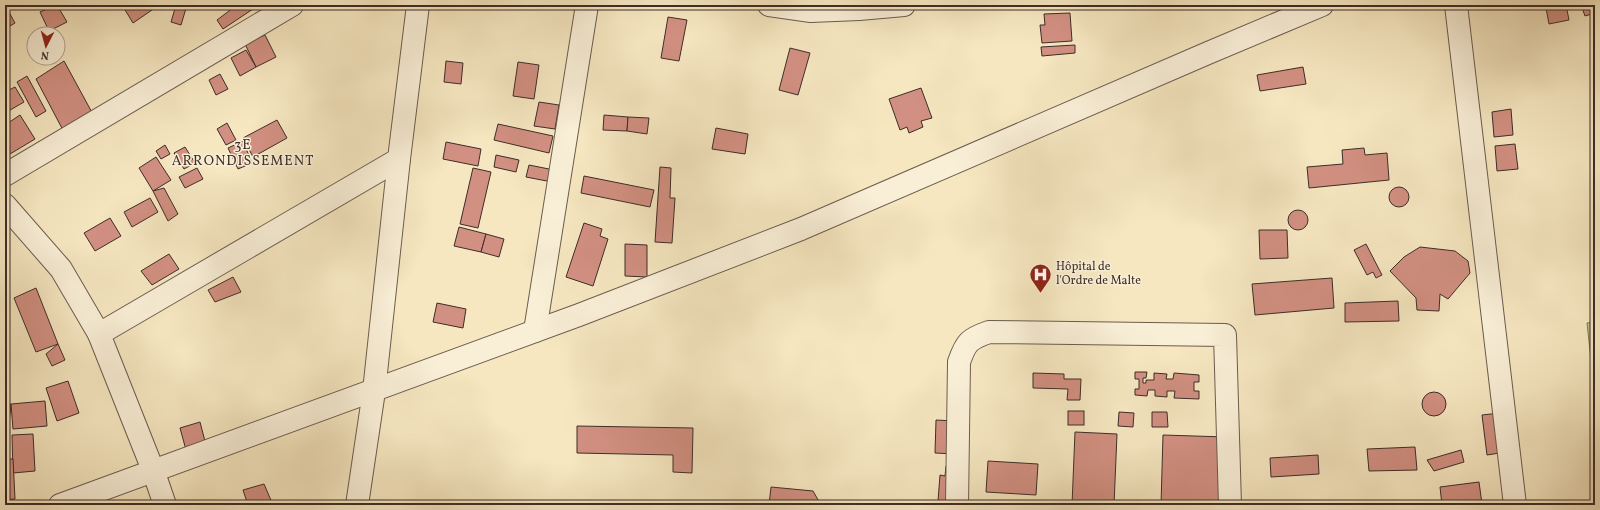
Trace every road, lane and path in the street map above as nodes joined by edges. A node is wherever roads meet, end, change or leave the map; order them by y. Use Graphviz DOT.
graph roads {
  1 [pos="292,5"];
  2 [pos="418,5"];
  3 [pos="587,5"];
  4 [pos="769,5"];
  5 [pos="904,5"];
  6 [pos="1322,5"];
  7 [pos="1456,5"];
  8 [pos="399,159"];
  9 [pos="5,175"];
  10 [pos="5,205"];
  11 [pos="535,331"];
  12 [pos="99,334"];
  13 [pos="374,391"];
  14 [pos="153,470"];
  15 [pos="60,505"];
  16 [pos="165,505"];
  17 [pos="357,505"];
  18 [pos="957,505"];
  19 [pos="1230,505"];
  20 [pos="1515,505"];
  1 -- 9 [label="street"];
  2 -- 8 [label="street"];
  3 -- 11 [label="street"];
  4 -- 5 [label="street"];
  6 -- 11 [label="street"];
  7 -- 20 [label="street"];
  8 -- 12 [label="street"];
  8 -- 13 [label="street"];
  10 -- 12 [label="street"];
  11 -- 13 [label="street"];
  12 -- 14 [label="street"];
  13 -- 14 [label="street"];
  13 -- 17 [label="street"];
  14 -- 15 [label="street"];
  14 -- 16 [label="street"];
  18 -- 19 [label="street"];
}
